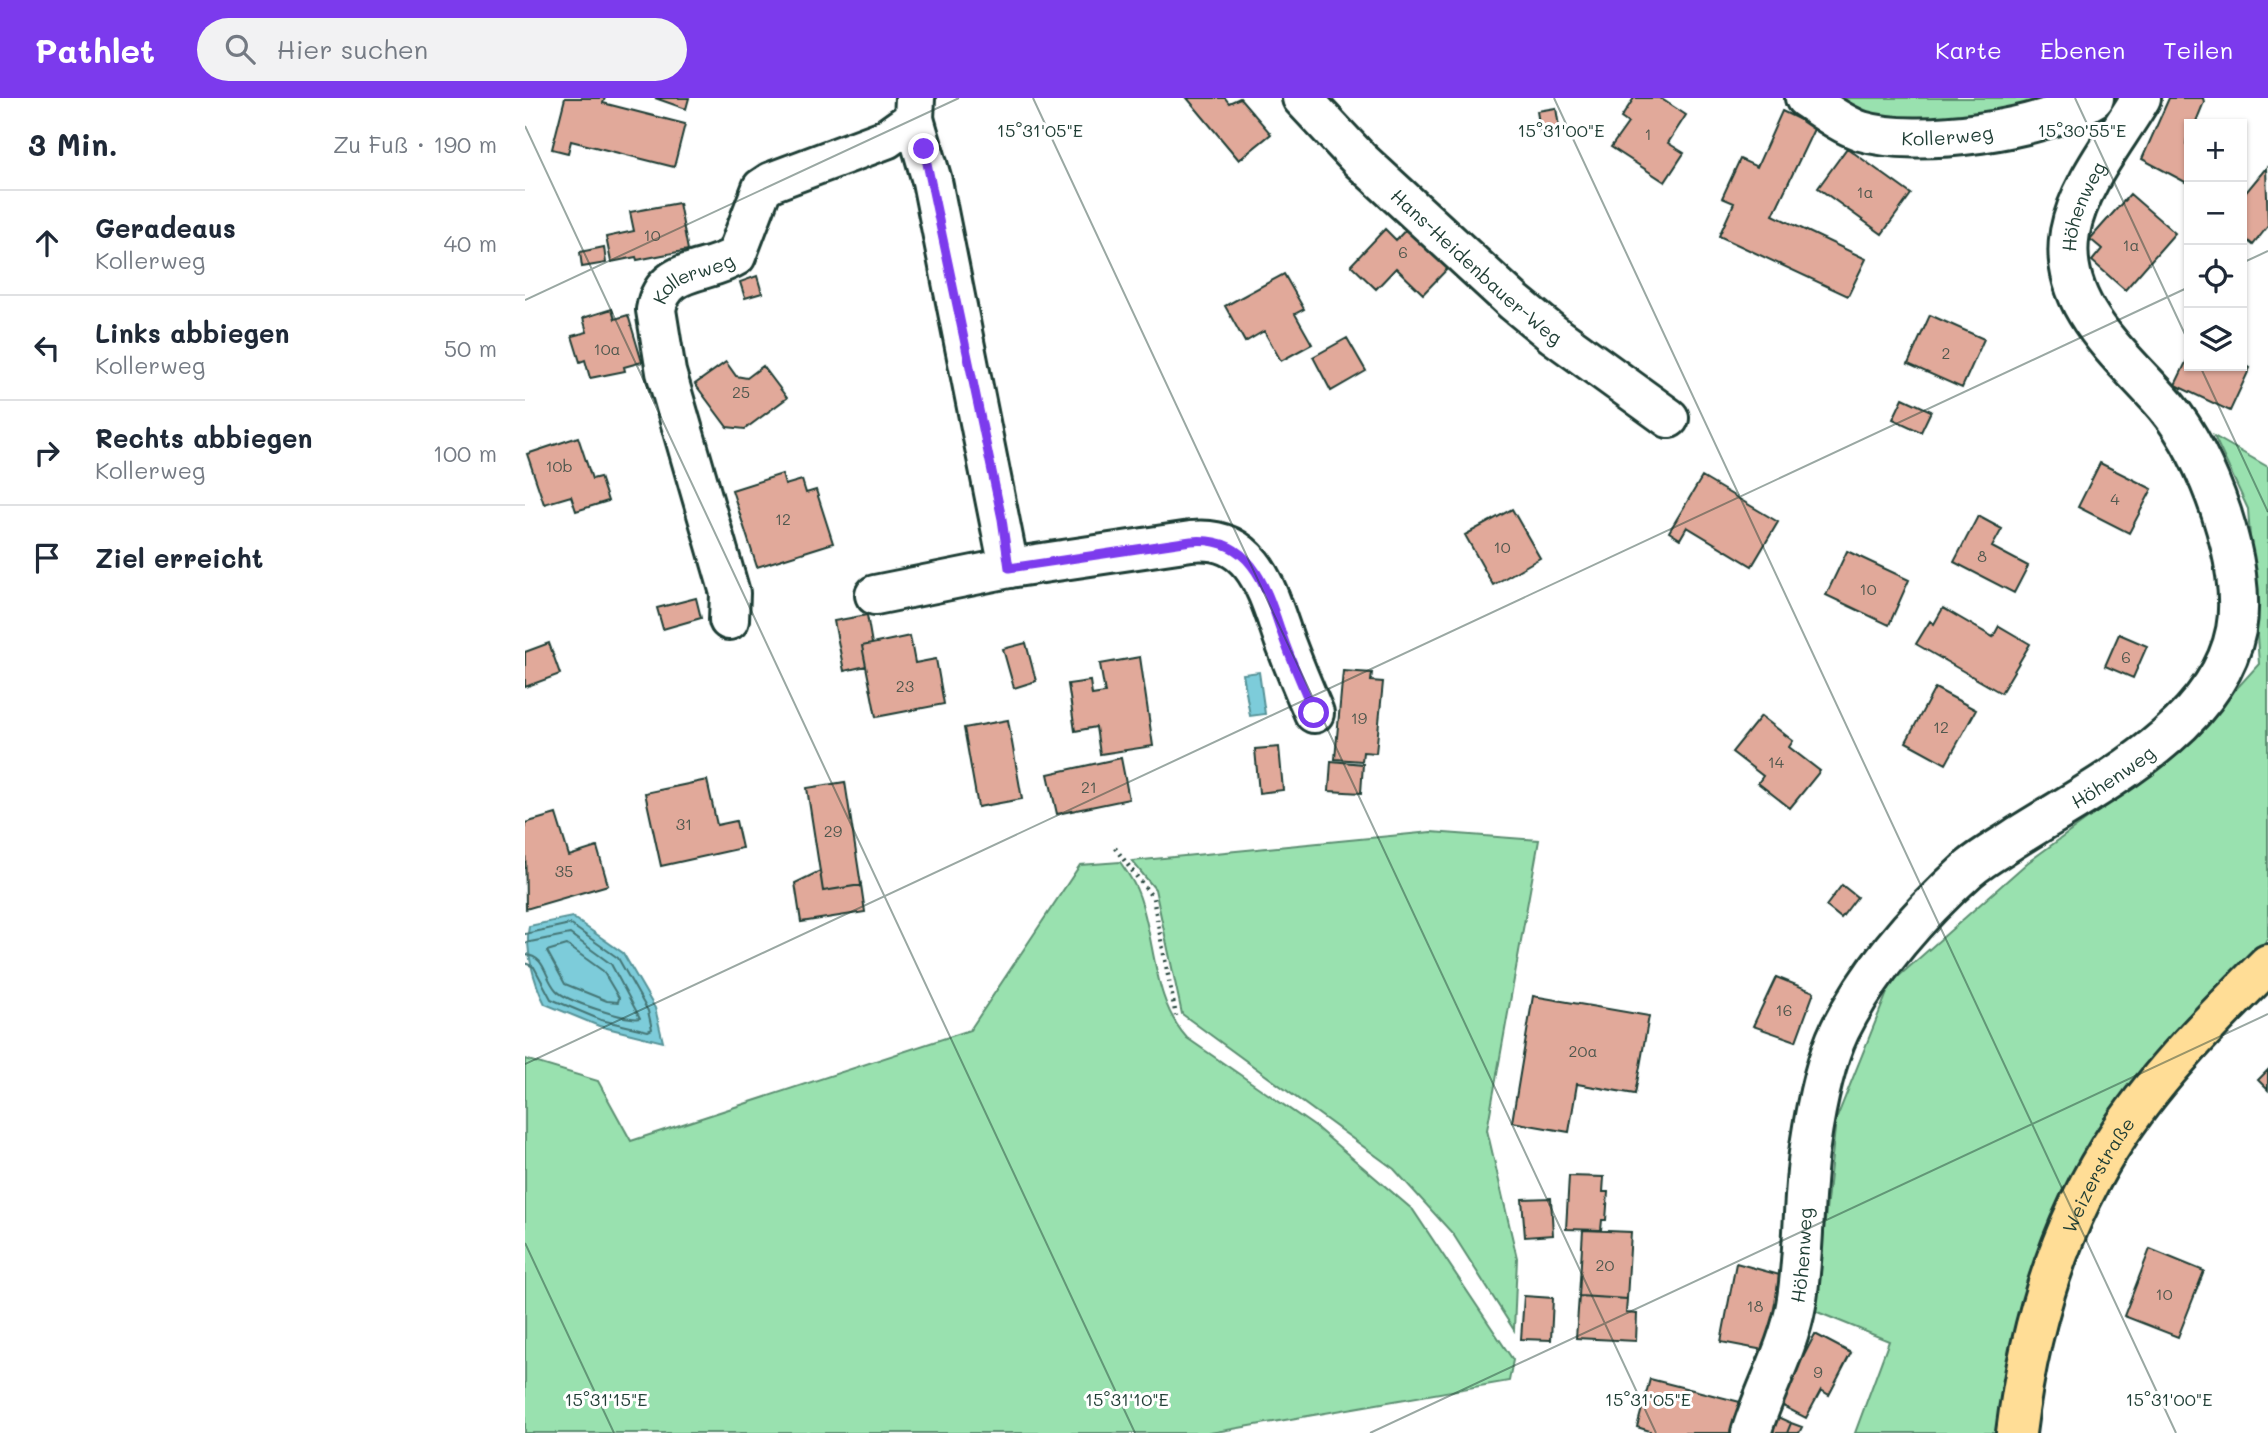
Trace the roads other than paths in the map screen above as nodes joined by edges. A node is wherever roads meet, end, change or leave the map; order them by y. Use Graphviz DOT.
graph roads {
  1 [pos="1302,98"];
  2 [pos="1805,98"];
  3 [pos="2094,98"];
  4 [pos="2141,98"];
  5 [pos="914,109"];
  6 [pos="1669,418"];
  7 [pos="1009,568"];
  8 [pos="875,595"];
  9 [pos="729,620"];
  10 [pos="1314,713"];
  11 [pos="2268,964"];
  12 [pos="1751,1433"];
  13 [pos="2016,1433"];
  1 -- 6 [label="street, Hans-Heidenbauer-Weg"];
  2 -- 3 [label="street, Kollerweg"];
  4 -- 12 [label="street, Höhenweg"];
  5 -- 7 [label="street, Kollerweg"];
  5 -- 9 [label="street, Kollerweg"];
  7 -- 8 [label="street"];
  7 -- 10 [label="street"];
  11 -- 13 [label="main road, Weizerstraße"];
}
